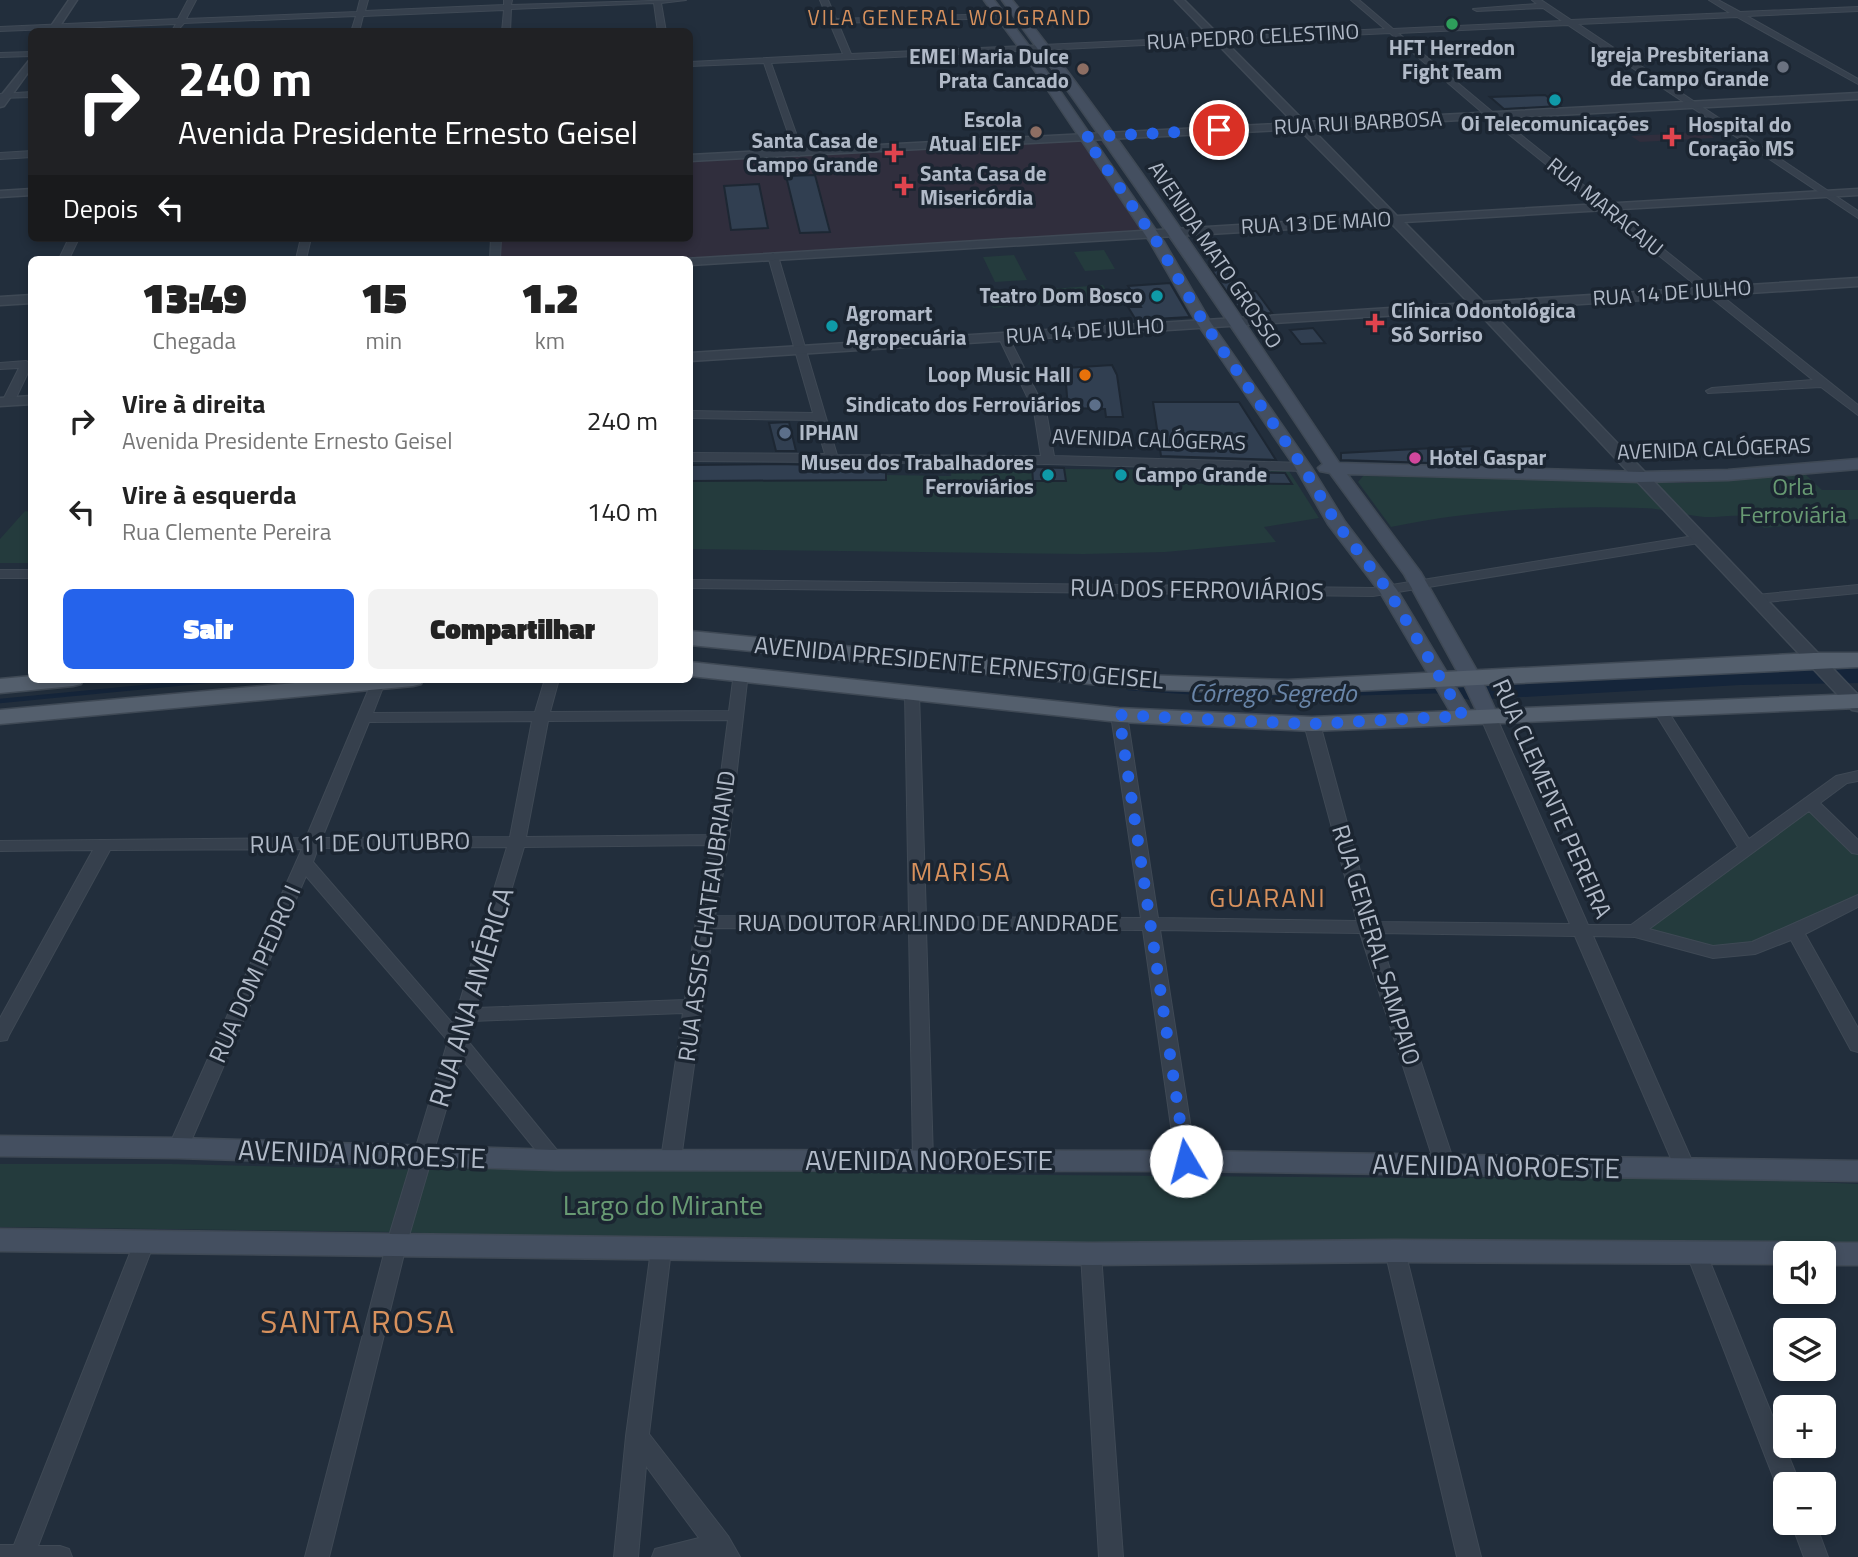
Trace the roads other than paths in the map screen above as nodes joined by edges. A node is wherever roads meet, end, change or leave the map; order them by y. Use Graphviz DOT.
graph roads {
  1 [pos="73,0"];
  2 [pos="192,0"];
  3 [pos="364,0"];
  4 [pos="682,0"];
  5 [pos="824,0"];
  6 [pos="989,0"];
  7 [pos="1007,0"];
  8 [pos="1180,0"];
  9 [pos="1355,0"];
  10 [pos="1536,0"];
  11 [pos="1713,0"];
  12 [pos="657,1"];
  13 [pos="508,4"];
  14 [pos="1544,6"];
  15 [pos="1477,9"];
  16 [pos="1858,9"];
  17 [pos="359,14"];
  18 [pos="1738,15"];
  19 [pos="999,16"];
  20 [pos="1018,17"];
  21 [pos="833,21"];
  22 [pos="181,22"];
  23 [pos="1569,22"];
  24 [pos="54,28"];
  25 [pos="71,28"];
  26 [pos="178,28"];
  27 [pos="356,28"];
  28 [pos="506,28"];
  29 [pos="661,28"];
  30 [pos="0,29"];
  31 [pos="28,29"];
  32 [pos="1391,31"];
  33 [pos="1219,39"];
  34 [pos="1044,47"];
  35 [pos="1025,48"];
  36 [pos="28,54"];
  37 [pos="0,55"];
  38 [pos="848,56"];
  39 [pos="767,61"];
  40 [pos="693,64"];
  41 [pos="28,65"];
  42 [pos="1858,82"];
  43 [pos="28,95"];
  44 [pos="1858,96"];
  45 [pos="2,98"];
  46 [pos="1693,105"];
  47 [pos="1493,117"];
  48 [pos="1303,125"];
  49 [pos="1107,136"];
  50 [pos="1085,137"];
  51 [pos="799,153"];
  52 [pos="28,154"];
  53 [pos="0,156"];
  54 [pos="693,158"];
  55 [pos="28,192"];
  56 [pos="1858,192"];
  57 [pos="0,194"];
  58 [pos="1827,194"];
  59 [pos="1606,208"];
  60 [pos="1858,215"];
  61 [pos="1394,219"];
  62 [pos="1175,231"];
  63 [pos="1151,232"];
  64 [pos="773,256"];
  65 [pos="693,261"];
  66 [pos="1858,282"];
  67 [pos="1709,291"];
  68 [pos="28,299"];
  69 [pos="0,301"];
  70 [pos="1479,306"];
  71 [pos="1234,321"];
  72 [pos="1204,323"];
  73 [pos="1003,336"];
  74 [pos="800,350"];
  75 [pos="693,357"];
  76 [pos="0,366"];
  77 [pos="1823,383"];
  78 [pos="1712,391"];
  79 [pos="28,400"];
  80 [pos="4,402"];
  81 [pos="1858,411"];
  82 [pos="693,415"];
  83 [pos="820,417"];
  84 [pos="693,457"];
  85 [pos="832,458"];
  86 [pos="1048,460"];
  87 [pos="1858,464"];
  88 [pos="1303,467"];
  89 [pos="1335,469"];
  90 [pos="1641,477"];
  91 [pos="1700,540"];
  92 [pos="0,574"];
  93 [pos="28,575"];
  94 [pos="693,584"];
  95 [pos="1418,584"];
  96 [pos="1858,589"];
  97 [pos="1388,590"];
  98 [pos="1756,599"];
  99 [pos="693,638"];
  100 [pos="1858,660"];
  101 [pos="1820,666"];
  102 [pos="693,669"];
  103 [pos="741,673"];
  104 [pos="28,683"];
  105 [pos="367,683"];
  106 [pos="378,683"];
  107 [pos="551,683"];
  108 [pos="0,685"];
  109 [pos="912,693"];
  110 [pos="1466,698"];
  111 [pos="1853,700"];
  112 [pos="1659,708"];
  113 [pos="1119,715"];
  114 [pos="541,716"];
  115 [pos="736,716"];
  116 [pos="0,717"];
  117 [pos="363,718"];
  118 [pos="1312,724"];
  119 [pos="1858,776"];
  120 [pos="1811,803"];
  121 [pos="721,840"];
  122 [pos="517,841"];
  123 [pos="311,845"];
  124 [pos="0,846"];
  125 [pos="103,847"];
  126 [pos="1746,847"];
  127 [pos="1858,849"];
  128 [pos="303,863"];
  129 [pos="1858,900"];
  130 [pos="705,922"];
  131 [pos="916,922"];
  132 [pos="1151,924"];
  133 [pos="1367,926"];
  134 [pos="1581,931"];
  135 [pos="1635,931"];
  136 [pos="1795,932"];
  137 [pos="694,1006"];
  138 [pos="466,1015"];
  139 [pos="0,1035"];
  140 [pos="457,1040"];
  141 [pos="1858,1045"];
  142 [pos="0,1146"];
  143 [pos="178,1148"];
  144 [pos="424,1157"];
  145 [pos="671,1159"];
  146 [pos="923,1159"];
  147 [pos="555,1160"];
  148 [pos="1186,1161"];
  149 [pos="1445,1165"];
  150 [pos="1686,1170"];
  151 [pos="1858,1171"];
  152 [pos="0,1240"];
  153 [pos="144,1243"];
  154 [pos="396,1246"];
  155 [pos="661,1250"];
  156 [pos="1395,1251"];
  157 [pos="1696,1252"];
  158 [pos="1091,1254"];
  159 [pos="1773,1254"];
  160 [pos="1836,1254"];
  161 [pos="1858,1254"];
  162 [pos="637,1436"];
  163 [pos="1783,1472"];
  164 [pos="1808,1535"];
  165 [pos="723,1551"];
  166 [pos="14,1556"];
  167 [pos="60,1557"];
  168 [pos="317,1557"];
  169 [pos="626,1557"];
  170 [pos="664,1557"];
  171 [pos="1111,1557"];
  172 [pos="1469,1557"];
  173 [pos="1816,1557"];
  1 -- 24 [label="street"];
  2 -- 22 [label="street"];
  3 -- 17 [label="street"];
  4 -- 12 [label="street"];
  5 -- 21 [label="street"];
  6 -- 19 [label="main road, AVENIDA MATO GROSSO"];
  7 -- 20 [label="main road, AVENIDA MATO GROSSO"];
  8 -- 33 [label="street"];
  9 -- 32 [label="street, RUA MARACAJU"];
  10 -- 14 [label="street"];
  11 -- 18 [label="street"];
  12 -- 13 [label="street"];
  12 -- 29 [label="street"];
  13 -- 17 [label="street"];
  13 -- 28 [label="street"];
  14 -- 15 [label="street"];
  14 -- 23 [label="street"];
  16 -- 18 [label="street, RUA PEDRO CELESTINO"];
  17 -- 22 [label="street"];
  17 -- 27 [label="street"];
  18 -- 23 [label="street, RUA PEDRO CELESTINO"];
  18 -- 42 [label="street"];
  19 -- 20 [label="main road"];
  19 -- 21 [label="street"];
  19 -- 35 [label="main road, AVENIDA MATO GROSSO"];
  20 -- 34 [label="main road, AVENIDA MATO GROSSO"];
  21 -- 38 [label="street"];
  22 -- 25 [label="street"];
  22 -- 26 [label="street"];
  23 -- 32 [label="street, RUA PEDRO CELESTINO"];
  23 -- 46 [label="street"];
  30 -- 31 [label="street"];
  32 -- 33 [label="street, RUA PEDRO CELESTINO"];
  32 -- 47 [label="street, RUA MARACAJU"];
  33 -- 34 [label="street, RUA PEDRO CELESTINO"];
  33 -- 48 [label="street"];
  34 -- 35 [label="street, RUA PEDRO CELESTINO"];
  34 -- 49 [label="main road, AVENIDA MATO GROSSO"];
  35 -- 38 [label="street, RUA PEDRO CELESTINO"];
  35 -- 50 [label="main road, AVENIDA MATO GROSSO"];
  36 -- 37 [label="street"];
  38 -- 39 [label="street, RUA PEDRO CELESTINO"];
  39 -- 40 [label="street, RUA PEDRO CELESTINO"];
  39 -- 51 [label="street"];
  41 -- 45 [label="street"];
  43 -- 45 [label="street"];
  44 -- 46 [label="street, RUA RUI BARBOSA"];
  46 -- 47 [label="street, RUA RUI BARBOSA"];
  46 -- 58 [label="street"];
  47 -- 48 [label="street, RUA RUI BARBOSA"];
  47 -- 59 [label="street, RUA MARACAJU"];
  48 -- 49 [label="street, RUA RUI BARBOSA"];
  48 -- 61 [label="street"];
  49 -- 50 [label="street, RUA RUI BARBOSA"];
  49 -- 62 [label="main road, AVENIDA MATO GROSSO"];
  50 -- 51 [label="street, RUA RUI BARBOSA"];
  50 -- 63 [label="main road, AVENIDA MATO GROSSO"];
  51 -- 54 [label="street, RUA RUI BARBOSA"];
  52 -- 53 [label="street"];
  55 -- 57 [label="street"];
  56 -- 58 [label="street, RUA 13 DE MAIO"];
  58 -- 59 [label="street, RUA 13 DE MAIO"];
  58 -- 60 [label="street"];
  59 -- 61 [label="street, RUA 13 DE MAIO"];
  59 -- 67 [label="street, RUA MARACAJU"];
  61 -- 62 [label="street, RUA 13 DE MAIO"];
  61 -- 70 [label="street"];
  62 -- 63 [label="street, RUA 13 DE MAIO"];
  62 -- 71 [label="main road, AVENIDA MATO GROSSO"];
  63 -- 64 [label="street, RUA 13 DE MAIO"];
  63 -- 72 [label="main road, AVENIDA MATO GROSSO"];
  64 -- 65 [label="street, RUA 13 DE MAIO"];
  64 -- 74 [label="street"];
  66 -- 67 [label="street, RUA 14 DE JULHO"];
  67 -- 70 [label="street, RUA 14 DE JULHO"];
  67 -- 77 [label="street, RUA MARACAJU"];
  68 -- 69 [label="street"];
  70 -- 71 [label="street, RUA 14 DE JULHO"];
  70 -- 90 [label="street"];
  71 -- 72 [label="street, RUA 14 DE JULHO"];
  71 -- 89 [label="main road, AVENIDA MATO GROSSO"];
  72 -- 73 [label="street, RUA 14 DE JULHO"];
  72 -- 88 [label="main road, AVENIDA MATO GROSSO"];
  73 -- 74 [label="street, RUA 14 DE JULHO"];
  73 -- 86 [label="street"];
  74 -- 75 [label="street, RUA 14 DE JULHO"];
  74 -- 83 [label="street"];
  76 -- 80 [label="street"];
  77 -- 78 [label="street"];
  77 -- 81 [label="street, RUA MARACAJU"];
  79 -- 80 [label="street"];
  82 -- 83 [label="street"];
  83 -- 85 [label="street"];
  84 -- 85 [label="street, AVENIDA CALÓGERAS"];
  85 -- 86 [label="street, AVENIDA CALÓGERAS"];
  86 -- 88 [label="street, AVENIDA CALÓGERAS"];
  87 -- 90 [label="main road, AVENIDA CALÓGERAS"];
  88 -- 89 [label="main road, AVENIDA CALÓGERAS"];
  88 -- 97 [label="main road, RUA CLEMENTE PEREIRA"];
  89 -- 90 [label="main road, AVENIDA CALÓGERAS"];
  89 -- 95 [label="main road, RUA CLEMENTE PEREIRA"];
  90 -- 91 [label="street"];
  91 -- 95 [label="street, RUA DOS FERROVIÁRIOS"];
  91 -- 98 [label="street"];
  92 -- 93 [label="street"];
  94 -- 97 [label="street, RUA DOS FERROVIÁRIOS"];
  95 -- 97 [label="street, RUA DOS FERROVIÁRIOS"];
  95 -- 110 [label="main road, RUA CLEMENTE PEREIRA"];
  96 -- 98 [label="street"];
  97 -- 110 [label="main road, RUA CLEMENTE PEREIRA"];
  98 -- 101 [label="street"];
  99 -- 110 [label="main road, AVENIDA PRESIDENTE ERNESTO GEISEL"];
  100 -- 101 [label="main road, AVENIDA PRESIDENTE ERNESTO GEISEL"];
  101 -- 110 [label="main road, AVENIDA PRESIDENTE ERNESTO GEISEL"];
  101 -- 111 [label="street"];
  102 -- 103 [label="main road, AVENIDA PRESIDENTE ERNESTO GEISEL"];
  103 -- 109 [label="main road, AVENIDA PRESIDENTE ERNESTO GEISEL"];
  103 -- 115 [label="street, RUA ASSIS CHATEAUBRIAND"];
  104 -- 108 [label="main road"];
  105 -- 116 [label="main road"];
  106 -- 117 [label="street, RUA DOM PEDRO I"];
  107 -- 114 [label="street, RUA ANA AMÉRICA"];
  109 -- 113 [label="main road, AVENIDA PRESIDENTE ERNESTO GEISEL"];
  109 -- 131 [label="street"];
  110 -- 112 [label="main road, AVENIDA PRESIDENTE ERNESTO GEISEL"];
  110 -- 118 [label="main road, AVENIDA PRESIDENTE ERNESTO GEISEL"];
  110 -- 134 [label="street, RUA CLEMENTE PEREIRA"];
  111 -- 112 [label="main road, AVENIDA PRESIDENTE ERNESTO GEISEL"];
  112 -- 126 [label="street"];
  113 -- 118 [label="main road, AVENIDA PRESIDENTE ERNESTO GEISEL"];
  113 -- 132 [label="street"];
  114 -- 115 [label="street"];
  114 -- 117 [label="street"];
  114 -- 122 [label="street, RUA ANA AMÉRICA"];
  115 -- 121 [label="street, RUA ASSIS CHATEAUBRIAND"];
  117 -- 123 [label="street, RUA DOM PEDRO I"];
  118 -- 133 [label="street, RUA GENERAL SAMPAIO"];
  119 -- 120 [label="street"];
  120 -- 126 [label="street"];
  120 -- 127 [label="street"];
  121 -- 122 [label="street, RUA 11 DE OUTUBRO"];
  121 -- 130 [label="street, RUA ASSIS CHATEAUBRIAND"];
  122 -- 123 [label="street, RUA 11 DE OUTUBRO"];
  122 -- 138 [label="street, RUA ANA AMÉRICA"];
  123 -- 125 [label="street, RUA 11 DE OUTUBRO"];
  123 -- 128 [label="street, RUA DOM PEDRO I"];
  124 -- 125 [label="street, RUA 11 DE OUTUBRO"];
  125 -- 139 [label="street"];
  126 -- 135 [label="street"];
  128 -- 140 [label="street"];
  128 -- 143 [label="street, RUA DOM PEDRO I"];
  129 -- 136 [label="street, RUA DOUTOR ARLINDO DE ANDRADE"];
  130 -- 131 [label="street, RUA DOUTOR ARLINDO DE ANDRADE"];
  130 -- 137 [label="street, RUA ASSIS CHATEAUBRIAND"];
  131 -- 132 [label="street, RUA DOUTOR ARLINDO DE ANDRADE"];
  131 -- 146 [label="street"];
  132 -- 133 [label="street, RUA DOUTOR ARLINDO DE ANDRADE"];
  132 -- 148 [label="street"];
  133 -- 134 [label="street, RUA DOUTOR ARLINDO DE ANDRADE"];
  133 -- 149 [label="street, RUA GENERAL SAMPAIO"];
  134 -- 135 [label="street, RUA DOUTOR ARLINDO DE ANDRADE"];
  134 -- 150 [label="street, RUA CLEMENTE PEREIRA"];
  135 -- 136 [label="street, RUA DOUTOR ARLINDO DE ANDRADE"];
  136 -- 141 [label="street"];
  137 -- 138 [label="street"];
  137 -- 145 [label="street, RUA ASSIS CHATEAUBRIAND"];
  138 -- 140 [label="street, RUA ANA AMÉRICA"];
  140 -- 144 [label="street, RUA ANA AMÉRICA"];
  140 -- 147 [label="street"];
  142 -- 143 [label="main road, AVENIDA NOROESTE"];
  143 -- 144 [label="main road, AVENIDA NOROESTE"];
  144 -- 147 [label="main road, AVENIDA NOROESTE"];
  144 -- 154 [label="street, RUA ANA AMÉRICA"];
  145 -- 146 [label="main road, AVENIDA NOROESTE"];
  145 -- 147 [label="main road, AVENIDA NOROESTE"];
  146 -- 148 [label="main road, AVENIDA NOROESTE"];
  148 -- 149 [label="main road, AVENIDA NOROESTE"];
  149 -- 150 [label="main road, AVENIDA NOROESTE"];
  150 -- 151 [label="main road, AVENIDA NOROESTE"];
  152 -- 153 [label="main road"];
  153 -- 154 [label="main road"];
  153 -- 166 [label="street"];
  154 -- 155 [label="main road"];
  154 -- 168 [label="street, RUA ANA AMÉRICA"];
  155 -- 158 [label="main road"];
  155 -- 162 [label="street"];
  156 -- 157 [label="main road"];
  156 -- 158 [label="main road"];
  156 -- 172 [label="street"];
  157 -- 159 [label="main road"];
  157 -- 163 [label="street"];
  158 -- 171 [label="street"];
  160 -- 161 [label="main road"];
  162 -- 165 [label="street"];
  162 -- 169 [label="street"];
  164 -- 173 [label="street"];
  165 -- 170 [label="street"];
  166 -- 167 [label="street"];
}
